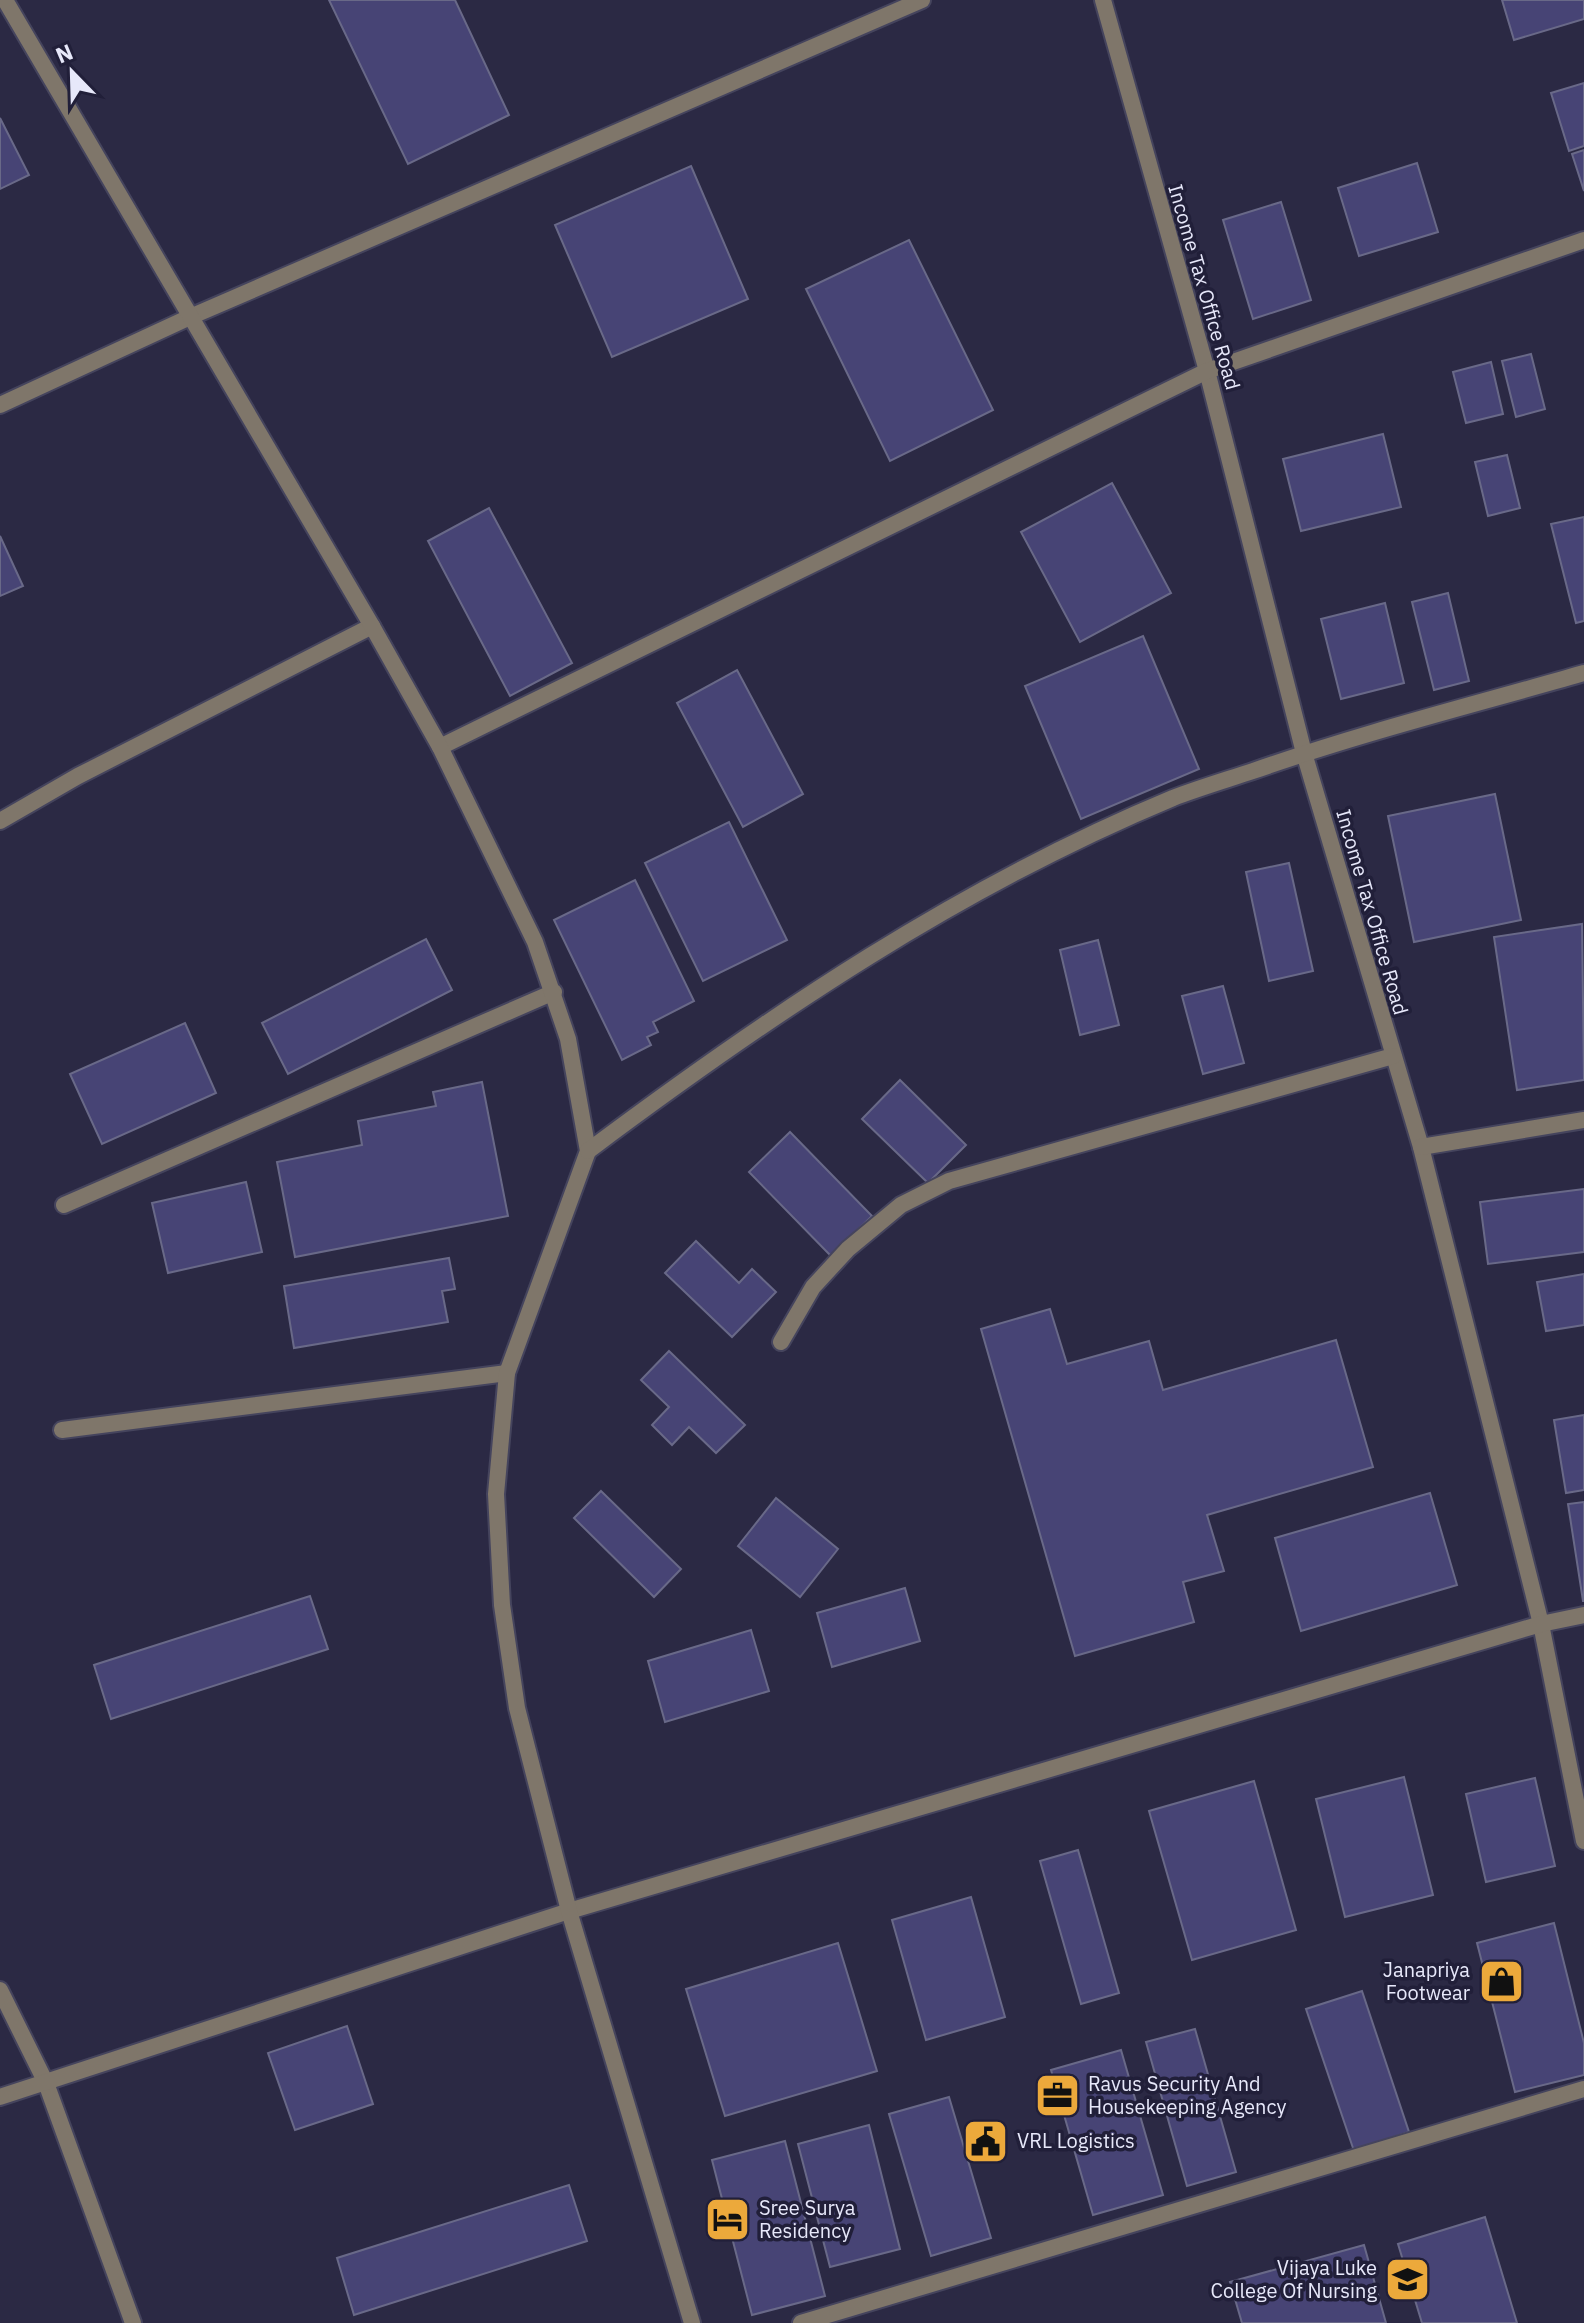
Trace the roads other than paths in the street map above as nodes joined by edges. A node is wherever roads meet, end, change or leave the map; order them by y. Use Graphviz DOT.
graph roads {
  1 [pos="5,0"];
  2 [pos="922,0"];
  3 [pos="1103,0"];
  4 [pos="1584,240"];
  5 [pos="190,317"];
  6 [pos="1207,371"];
  7 [pos="0,405"];
  8 [pos="372,626"];
  9 [pos="1584,673"];
  10 [pos="440,747"];
  11 [pos="1304,753"];
  12 [pos="0,821"];
  13 [pos="554,992"];
  14 [pos="1393,1056"];
  15 [pos="1584,1120"];
  16 [pos="1421,1147"];
  17 [pos="588,1151"];
  18 [pos="64,1205"];
  19 [pos="781,1342"];
  20 [pos="507,1373"];
  21 [pos="62,1430"];
  22 [pos="1584,1615"];
  23 [pos="1541,1624"];
  24 [pos="1584,1841"];
  25 [pos="569,1911"];
  26 [pos="0,1990"];
  27 [pos="46,2083"];
  28 [pos="1584,2089"];
  29 [pos="0,2097"];
  30 [pos="133,2323"];
  31 [pos="692,2323"];
  32 [pos="801,2323"];
  1 -- 5 [label="street"];
  2 -- 5 [label="street"];
  3 -- 6 [label="street, Income Tax Office Road"];
  4 -- 6 [label="street"];
  5 -- 7 [label="street"];
  5 -- 8 [label="street"];
  6 -- 10 [label="street"];
  6 -- 11 [label="street, Income Tax Office Road"];
  8 -- 10 [label="street"];
  8 -- 12 [label="street"];
  9 -- 11 [label="street"];
  10 -- 13 [label="street"];
  11 -- 14 [label="street, Income Tax Office Road"];
  11 -- 17 [label="street"];
  13 -- 17 [label="street"];
  13 -- 18 [label="street"];
  14 -- 16 [label="street, Income Tax Office Road"];
  14 -- 19 [label="street"];
  15 -- 16 [label="street"];
  16 -- 23 [label="street, Income Tax Office Road"];
  17 -- 20 [label="street"];
  20 -- 21 [label="street"];
  20 -- 25 [label="street"];
  22 -- 23 [label="street"];
  23 -- 24 [label="street, Income Tax Office Road"];
  23 -- 25 [label="street"];
  25 -- 27 [label="street"];
  25 -- 31 [label="street"];
  26 -- 27 [label="street"];
  27 -- 29 [label="street"];
  27 -- 30 [label="street"];
  28 -- 32 [label="street"];
}
